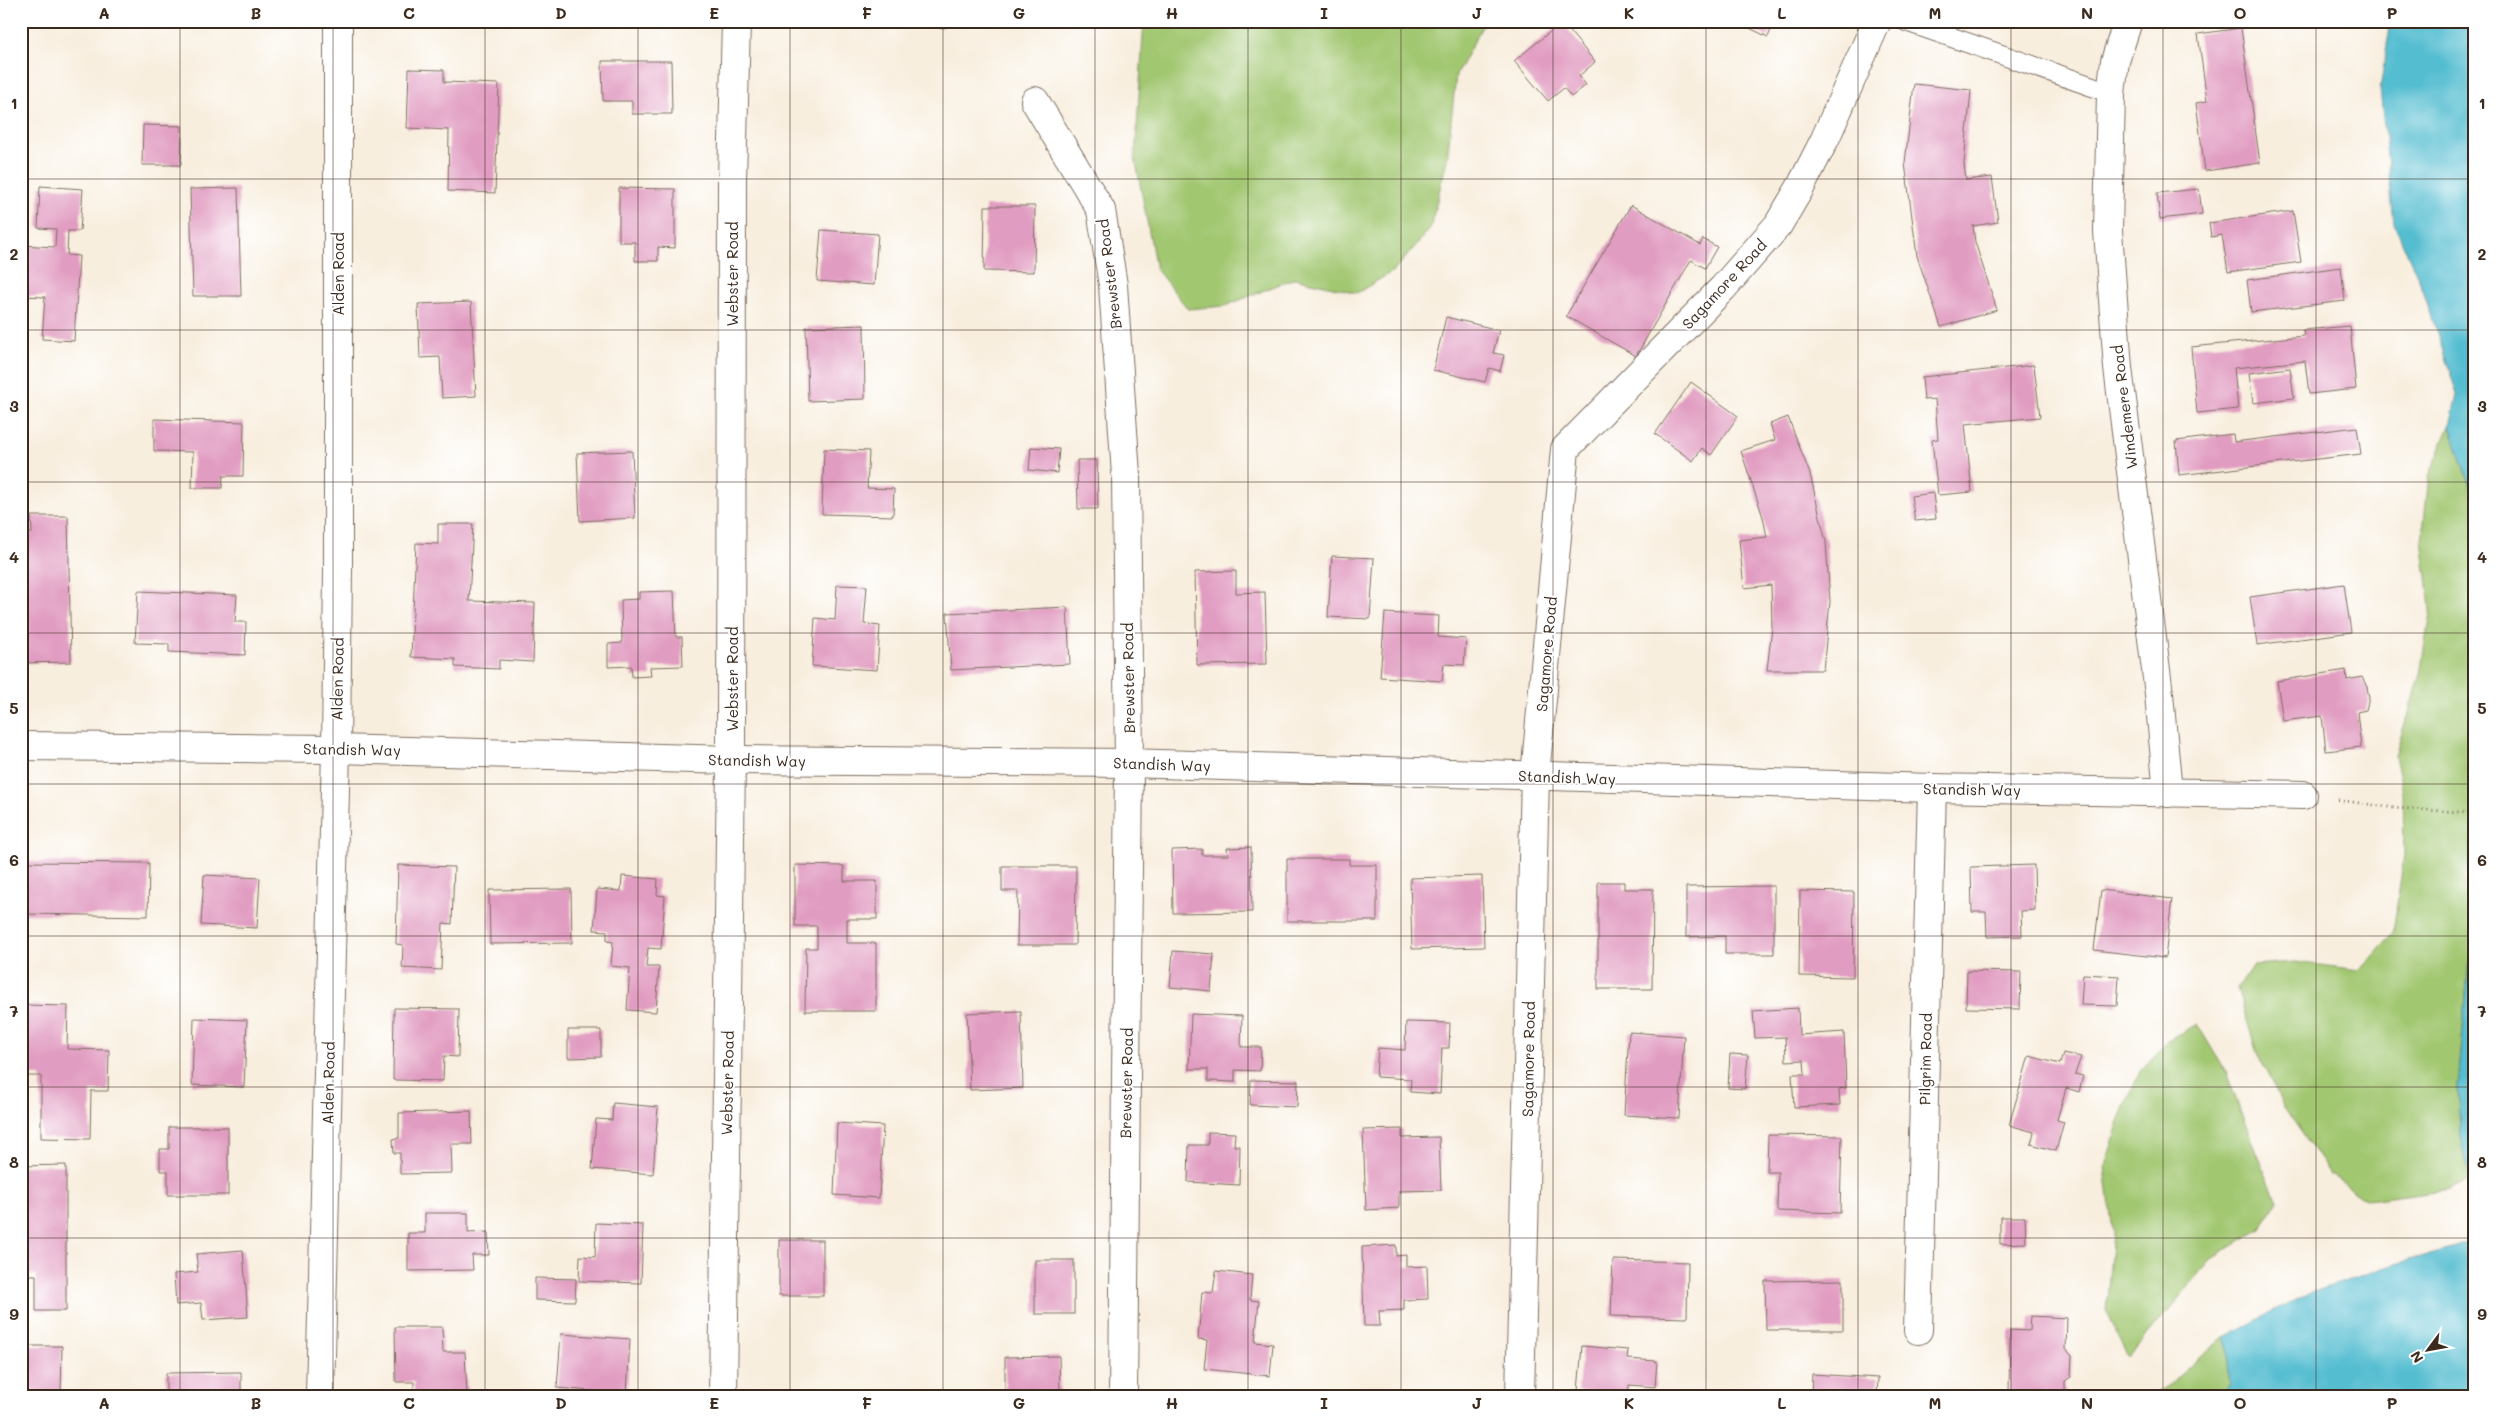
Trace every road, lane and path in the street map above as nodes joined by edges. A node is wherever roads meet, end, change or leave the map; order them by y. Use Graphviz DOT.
graph roads {
  1 [pos="338,21"];
  2 [pos="736,21"];
  3 [pos="1876,21"];
  4 [pos="1905,21"];
  5 [pos="2128,21"];
  6 [pos="2111,93"];
  7 [pos="1035,101"];
  8 [pos="21,746"];
  9 [pos="336,748"];
  10 [pos="731,760"];
  11 [pos="1129,763"];
  12 [pos="1535,776"];
  13 [pos="1932,788"];
  14 [pos="2168,793"];
  15 [pos="2303,794"];
  16 [pos="2475,813"];
  17 [pos="1918,1330"];
  18 [pos="320,1396"];
  19 [pos="723,1396"];
  20 [pos="1123,1396"];
  21 [pos="1520,1396"];
  1 -- 9 [label="street, Alden Road"];
  2 -- 10 [label="street, Webster Road"];
  3 -- 12 [label="street, Sagamore Road"];
  4 -- 6 [label="lane"];
  5 -- 6 [label="street, Windemere Road"];
  6 -- 14 [label="street, Windemere Road"];
  7 -- 11 [label="street, Brewster Road"];
  8 -- 9 [label="street, Standish Way"];
  9 -- 10 [label="street, Standish Way"];
  9 -- 18 [label="street, Alden Road"];
  10 -- 11 [label="street, Standish Way"];
  10 -- 19 [label="street, Webster Road"];
  11 -- 12 [label="street, Standish Way"];
  11 -- 20 [label="street, Brewster Road"];
  12 -- 13 [label="street, Standish Way"];
  12 -- 21 [label="street, Sagamore Road"];
  13 -- 14 [label="street, Standish Way"];
  13 -- 17 [label="street, Pilgrim Road"];
  14 -- 15 [label="street, Standish Way"];
  15 -- 16 [label="path"];
}
